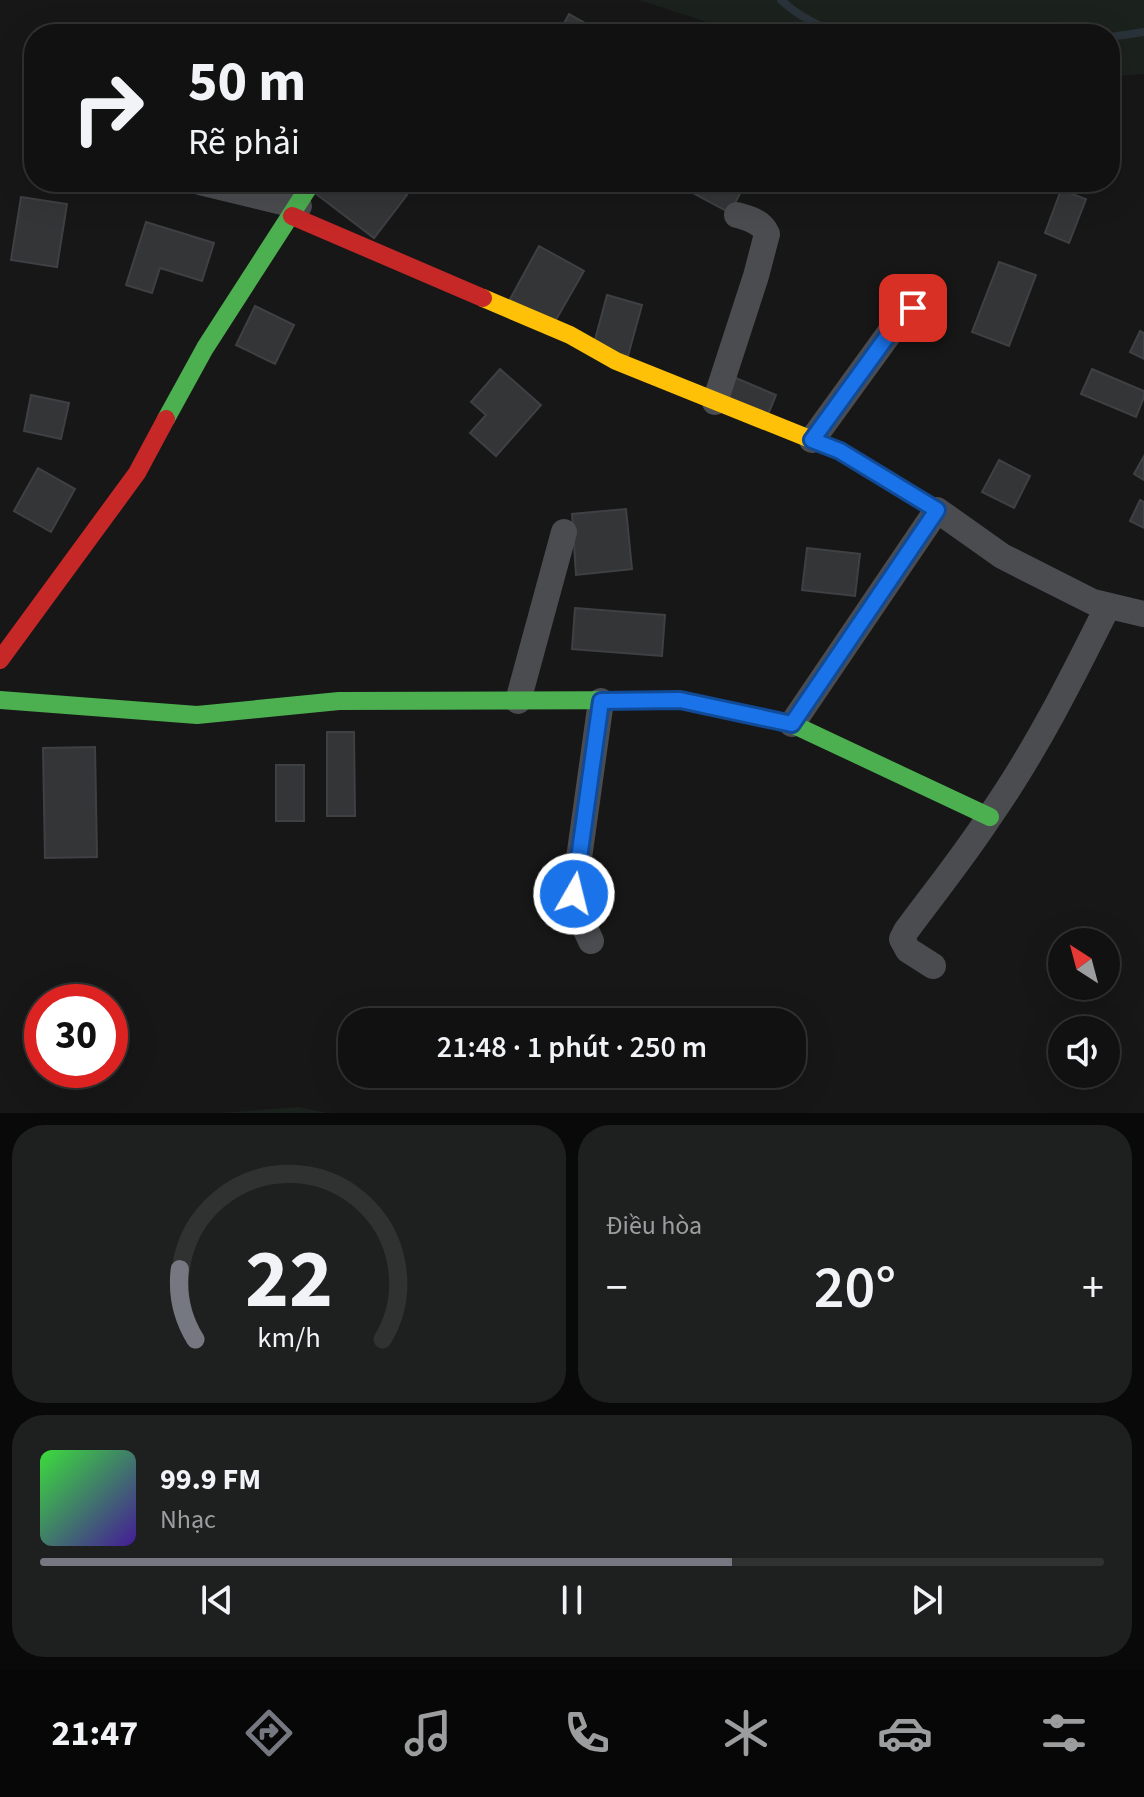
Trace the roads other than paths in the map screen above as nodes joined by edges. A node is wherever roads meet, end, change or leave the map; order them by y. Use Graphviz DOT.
graph roads {
  1 [pos="233,192"];
  2 [pos="306,192"];
  3 [pos="295,211"];
  4 [pos="737,215"];
  5 [pos="913,308"];
  6 [pos="715,402"];
  7 [pos="812,440"];
  8 [pos="937,510"];
  9 [pos="564,532"];
  10 [pos="1108,606"];
  11 [pos="1144,614"];
  12 [pos="0,660"];
  13 [pos="0,700"];
  14 [pos="518,701"];
  15 [pos="601,701"];
  16 [pos="792,724"];
  17 [pos="990,817"];
  18 [pos="591,941"];
  19 [pos="933,966"];
  1 -- 3 [label="street"];
  2 -- 3 [label="street"];
  3 -- 6 [label="street"];
  3 -- 12 [label="street"];
  4 -- 6 [label="street"];
  5 -- 7 [label="street"];
  6 -- 7 [label="street"];
  7 -- 8 [label="street"];
  8 -- 10 [label="street"];
  8 -- 16 [label="street"];
  9 -- 14 [label="street"];
  10 -- 11 [label="street"];
  10 -- 17 [label="street"];
  13 -- 14 [label="street"];
  14 -- 15 [label="street"];
  15 -- 16 [label="street"];
  15 -- 18 [label="street"];
  16 -- 17 [label="street"];
  17 -- 19 [label="street"];
}
